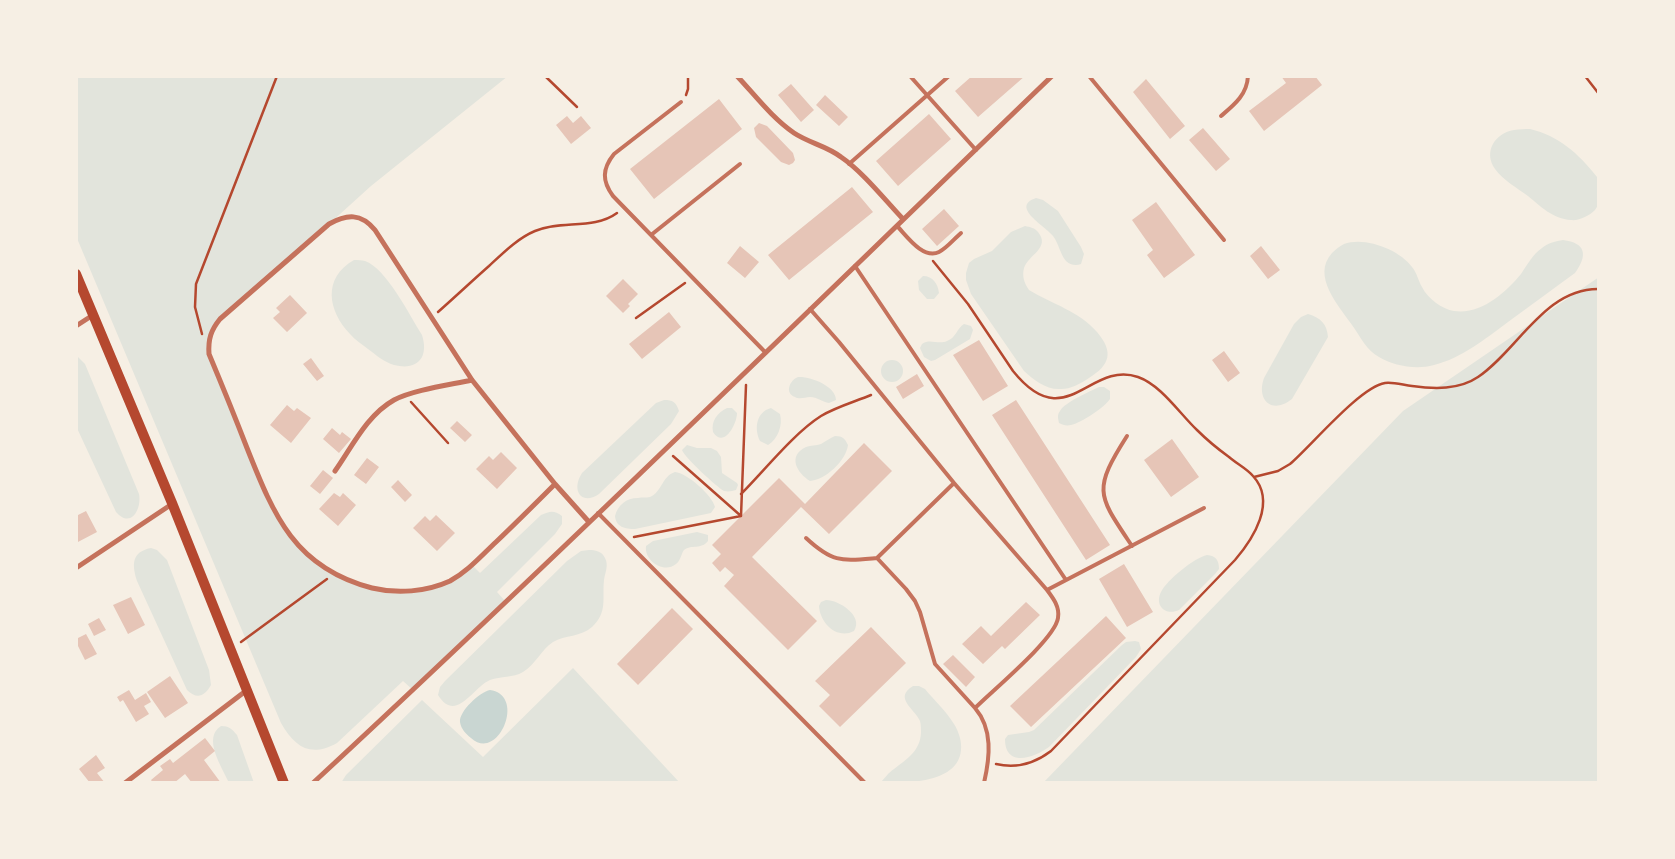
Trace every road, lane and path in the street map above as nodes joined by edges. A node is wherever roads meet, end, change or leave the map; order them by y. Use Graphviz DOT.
graph roads {
  1 [pos="277,76"];
  2 [pos="545,76"];
  3 [pos="688,76"];
  4 [pos="737,76"];
  5 [pos="910,76"];
  6 [pos="949,76"];
  7 [pos="1052,76"];
  8 [pos="1089,76"];
  9 [pos="1248,76"];
  10 [pos="1585,76"];
  11 [pos="1599,94"];
  12 [pos="927,96"];
  13 [pos="681,102"];
  14 [pos="577,107"];
  15 [pos="1221,116"];
  16 [pos="976,150"];
  17 [pos="740,164"];
  18 [pos="850,164"];
  19 [pos="623,207"];
  20 [pos="903,219"];
  21 [pos="896,226"];
  22 [pos="961,233"];
  23 [pos="651,235"];
  24 [pos="1224,240"];
  25 [pos="855,266"];
  26 [pos="76,274"];
  27 [pos="692,277"];
  28 [pos="1599,289"];
  29 [pos="810,309"];
  30 [pos="93,315"];
  31 [pos="431,318"];
  32 [pos="636,318"];
  33 [pos="76,326"];
  34 [pos="765,352"];
  35 [pos="209,354"];
  36 [pos="746,371"];
  37 [pos="472,380"];
  38 [pos="880,391"];
  39 [pos="405,396"];
  40 [pos="1126,436"];
  41 [pos="448,442"];
  42 [pos="665,448"];
  43 [pos="335,471"];
  44 [pos="1254,477"];
  45 [pos="954,483"];
  46 [pos="555,484"];
  47 [pos="741,494"];
  48 [pos="172,503"];
  49 [pos="1204,508"];
  50 [pos="598,513"];
  51 [pos="741,516"];
  52 [pos="589,522"];
  53 [pos="806,538"];
  54 [pos="624,539"];
  55 [pos="1132,546"];
  56 [pos="877,558"];
  57 [pos="76,568"];
  58 [pos="335,574"];
  59 [pos="1066,580"];
  60 [pos="1047,590"];
  61 [pos="231,649"];
  62 [pos="248,689"];
  63 [pos="975,708"];
  64 [pos="125,783"];
  65 [pos="284,783"];
  66 [pos="313,783"];
  67 [pos="865,783"];
  68 [pos="984,783"];
  1 -- 35 [label="path"];
  2 -- 14 [label="path"];
  3 -- 13 [label="path"];
  4 -- 18 [label="street"];
  5 -- 12 [label="lane"];
  6 -- 12 [label="lane"];
  7 -- 16 [label="street"];
  8 -- 24 [label="lane"];
  9 -- 15 [label="lane"];
  10 -- 11 [label="path"];
  12 -- 16 [label="lane"];
  12 -- 18 [label="lane"];
  13 -- 19 [label="lane"];
  16 -- 20 [label="street"];
  17 -- 23 [label="lane"];
  18 -- 20 [label="street"];
  19 -- 23 [label="lane"];
  19 -- 31 [label="path"];
  20 -- 21 [label="street"];
  21 -- 22 [label="lane"];
  21 -- 25 [label="street"];
  23 -- 27 [label="lane"];
  25 -- 29 [label="street"];
  25 -- 59 [label="lane"];
  26 -- 30 [label="main road"];
  27 -- 32 [label="path"];
  27 -- 34 [label="lane"];
  28 -- 44 [label="path"];
  29 -- 34 [label="street"];
  29 -- 38 [label="lane"];
  30 -- 33 [label="street"];
  30 -- 48 [label="main road"];
  31 -- 35 [label="street"];
  31 -- 37 [label="street"];
  34 -- 36 [label="street"];
  35 -- 58 [label="street"];
  36 -- 42 [label="street"];
  36 -- 47 [label="path"];
  37 -- 39 [label="street"];
  37 -- 46 [label="street"];
  38 -- 45 [label="lane"];
  38 -- 47 [label="path"];
  39 -- 41 [label="path"];
  39 -- 43 [label="street"];
  40 -- 55 [label="lane"];
  42 -- 50 [label="street"];
  42 -- 51 [label="path"];
  45 -- 56 [label="lane"];
  45 -- 60 [label="lane"];
  46 -- 52 [label="street"];
  46 -- 58 [label="street"];
  47 -- 51 [label="path"];
  48 -- 57 [label="street"];
  48 -- 61 [label="main road"];
  49 -- 55 [label="lane"];
  50 -- 52 [label="street"];
  50 -- 54 [label="lane"];
  51 -- 54 [label="path"];
  52 -- 66 [label="street"];
  53 -- 56 [label="lane"];
  54 -- 67 [label="lane"];
  55 -- 59 [label="lane"];
  56 -- 63 [label="lane"];
  58 -- 61 [label="path"];
  59 -- 60 [label="lane"];
  60 -- 63 [label="lane"];
  61 -- 62 [label="main road"];
  62 -- 64 [label="street"];
  62 -- 65 [label="main road"];
  63 -- 68 [label="lane"];
}
